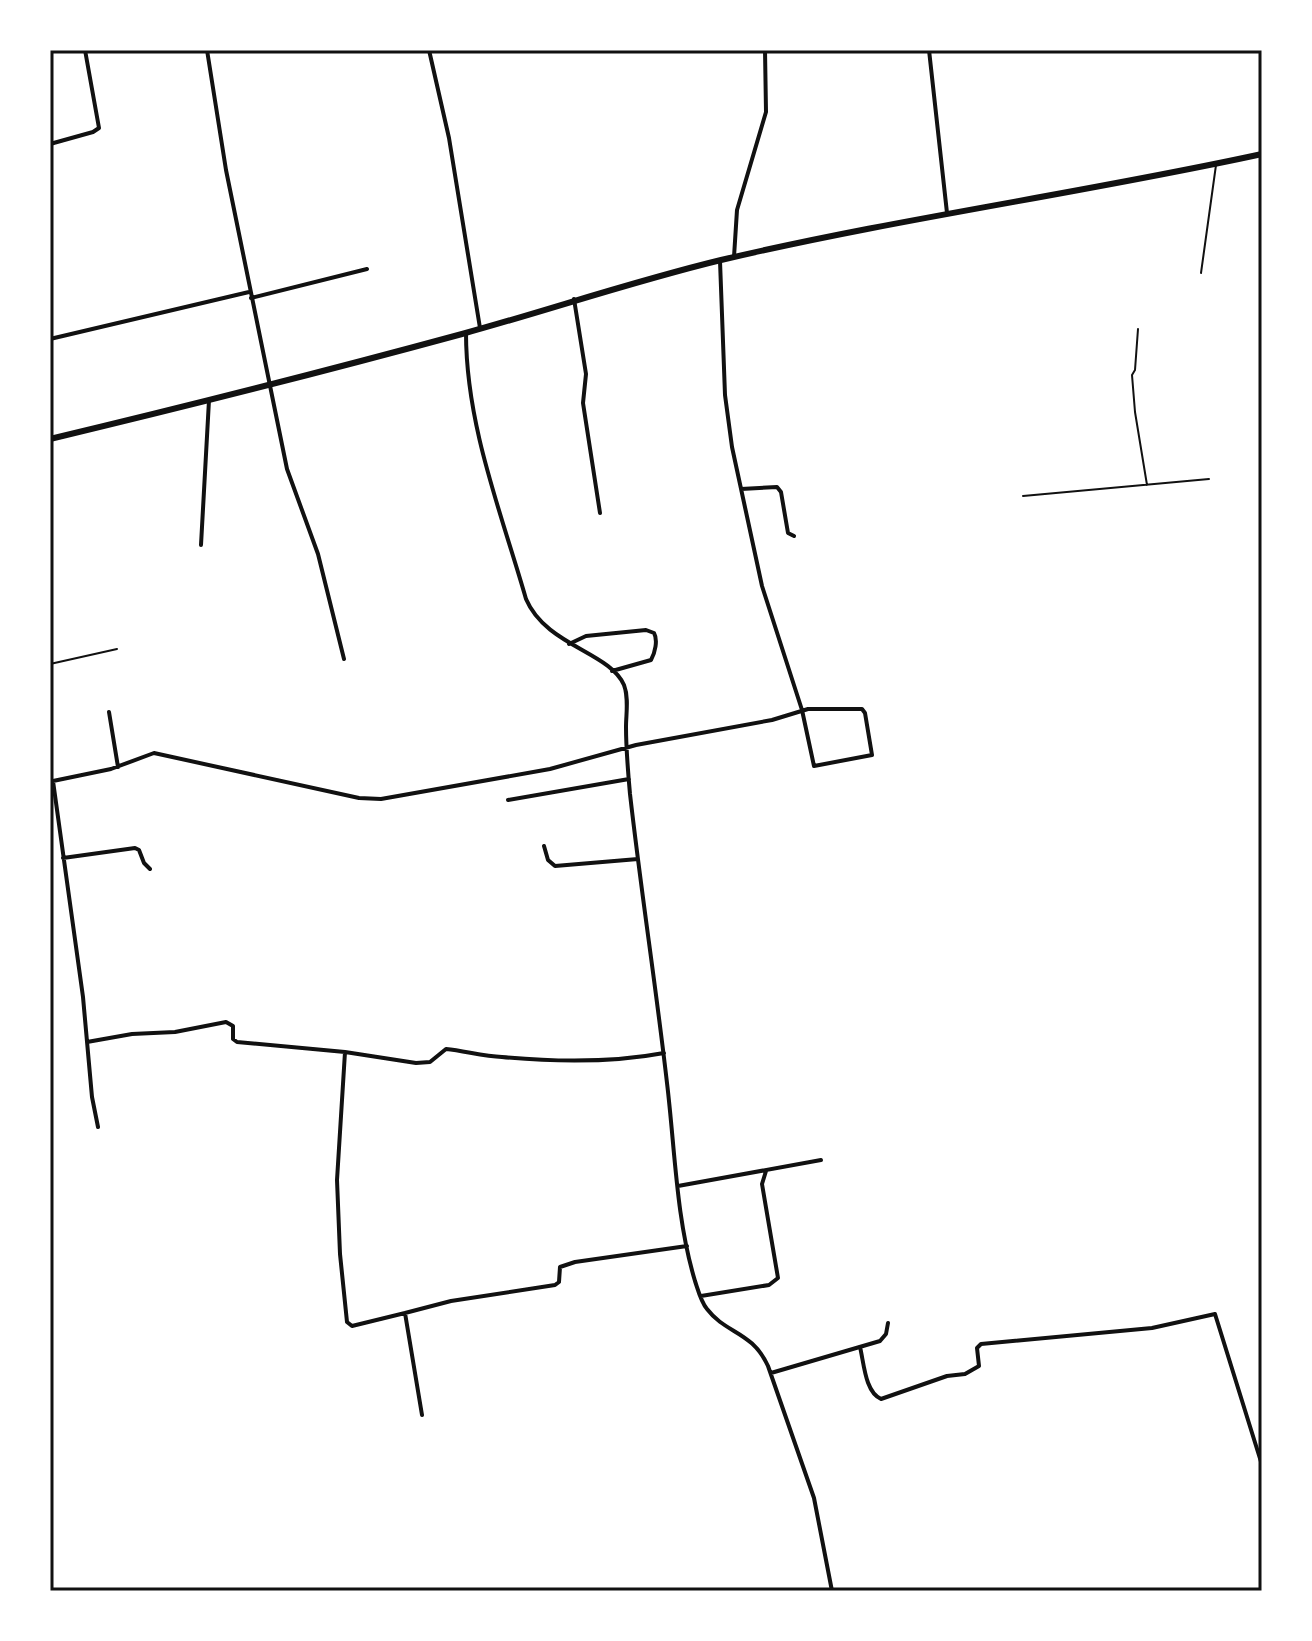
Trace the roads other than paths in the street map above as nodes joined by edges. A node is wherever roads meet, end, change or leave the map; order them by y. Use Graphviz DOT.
graph roads {
  1 [pos="85,50"];
  2 [pos="207,50"];
  3 [pos="429,50"];
  4 [pos="765,50"];
  5 [pos="929,50"];
  6 [pos="50,144"];
  7 [pos="1262,154"];
  8 [pos="1216,164"];
  9 [pos="947,215"];
  10 [pos="734,257"];
  11 [pos="720,261"];
  12 [pos="367,269"];
  13 [pos="1201,273"];
  14 [pos="250,295"];
  15 [pos="574,299"];
  16 [pos="480,328"];
  17 [pos="1138,329"];
  18 [pos="466,333"];
  19 [pos="50,339"];
  20 [pos="270,384"];
  21 [pos="209,400"];
  22 [pos="50,439"];
  23 [pos="1209,479"];
  24 [pos="1147,486"];
  25 [pos="741,489"];
  26 [pos="1023,496"];
  27 [pos="600,513"];
  28 [pos="794,536"];
  29 [pos="201,545"];
  30 [pos="569,644"];
  31 [pos="117,649"];
  32 [pos="344,659"];
  33 [pos="50,664"];
  34 [pos="612,671"];
  35 [pos="802,710"];
  36 [pos="109,712"];
  37 [pos="627,748"];
  38 [pos="118,767"];
  39 [pos="629,779"];
  40 [pos="52,781"];
  41 [pos="508,800"];
  42 [pos="544,846"];
  43 [pos="63,858"];
  44 [pos="638,859"];
  45 [pos="150,869"];
  46 [pos="87,1042"];
  47 [pos="345,1052"];
  48 [pos="664,1053"];
  49 [pos="98,1127"];
  50 [pos="821,1160"];
  51 [pos="766,1171"];
  52 [pos="678,1186"];
  53 [pos="687,1246"];
  54 [pos="701,1296"];
  55 [pos="405,1313"];
  56 [pos="888,1323"];
  57 [pos="860,1347"];
  58 [pos="771,1373"];
  59 [pos="422,1415"];
  60 [pos="1262,1465"];
  61 [pos="832,1591"];
  1 -- 6 [label="street"];
  2 -- 14 [label="street"];
  3 -- 16 [label="street"];
  4 -- 10 [label="street"];
  5 -- 9 [label="street"];
  7 -- 8 [label="highway"];
  8 -- 9 [label="highway"];
  8 -- 13 [label="lane"];
  9 -- 10 [label="highway"];
  10 -- 11 [label="highway"];
  11 -- 15 [label="highway"];
  11 -- 25 [label="street"];
  12 -- 14 [label="street"];
  14 -- 19 [label="street"];
  14 -- 20 [label="street"];
  15 -- 16 [label="highway"];
  15 -- 27 [label="street"];
  16 -- 18 [label="highway"];
  17 -- 24 [label="lane"];
  18 -- 20 [label="highway"];
  18 -- 30 [label="street"];
  20 -- 21 [label="highway"];
  20 -- 32 [label="street"];
  21 -- 22 [label="highway"];
  21 -- 29 [label="street"];
  23 -- 24 [label="lane"];
  24 -- 26 [label="lane"];
  25 -- 28 [label="street"];
  25 -- 35 [label="street"];
  30 -- 34 [label="street"];
  30 -- 34 [label="street"];
  31 -- 33 [label="lane"];
  34 -- 37 [label="street"];
  35 -- 35 [label="street"];
  35 -- 37 [label="street"];
  36 -- 38 [label="street"];
  37 -- 38 [label="street"];
  37 -- 39 [label="street"];
  38 -- 40 [label="street"];
  39 -- 41 [label="street"];
  39 -- 44 [label="street"];
  40 -- 43 [label="street"];
  42 -- 44 [label="street"];
  43 -- 45 [label="street"];
  43 -- 46 [label="street"];
  44 -- 48 [label="street"];
  46 -- 47 [label="street"];
  46 -- 49 [label="street"];
  47 -- 48 [label="street"];
  47 -- 55 [label="street"];
  48 -- 52 [label="street"];
  50 -- 51 [label="street"];
  51 -- 52 [label="street"];
  51 -- 54 [label="street"];
  52 -- 53 [label="street"];
  53 -- 54 [label="street"];
  53 -- 55 [label="street"];
  54 -- 58 [label="street"];
  55 -- 59 [label="street"];
  56 -- 57 [label="street"];
  57 -- 58 [label="street"];
  57 -- 60 [label="street"];
  58 -- 61 [label="street"];
}
